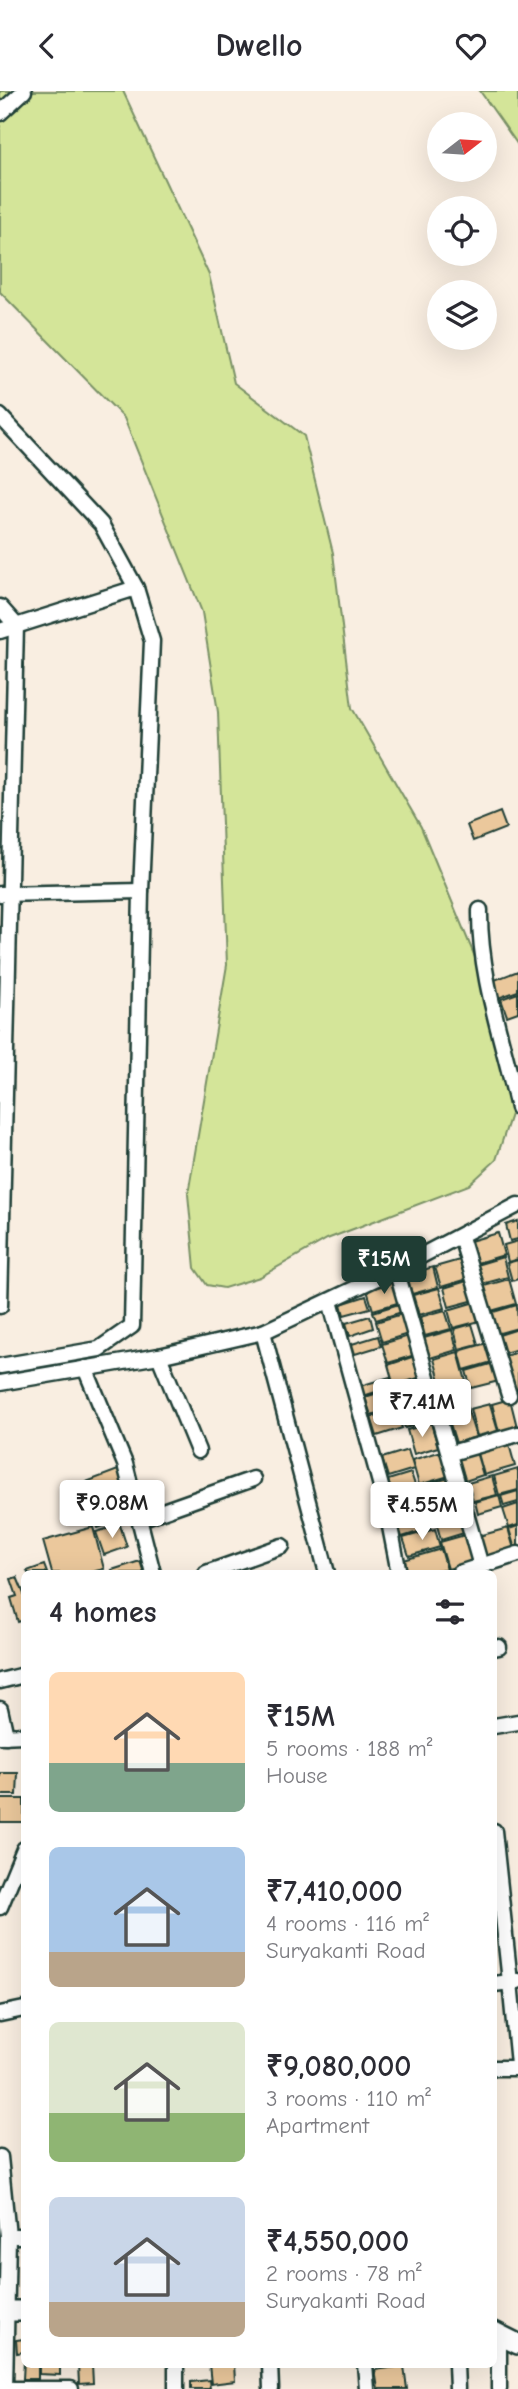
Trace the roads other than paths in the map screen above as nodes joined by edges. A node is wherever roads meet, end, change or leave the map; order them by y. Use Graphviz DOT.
graph roads {
  1 [pos="24,91"];
  2 [pos="0,113"];
  3 [pos="0,416"];
  4 [pos="136,588"];
  5 [pos="0,607"];
  6 [pos="16,625"];
  7 [pos="0,631"];
  8 [pos="141,891"];
  9 [pos="6,894"];
  10 [pos="480,910"];
  11 [pos="518,1108"];
  12 [pos="518,1205"];
  13 [pos="461,1237"];
  14 [pos="397,1269"];
  15 [pos="330,1301"];
  16 [pos="0,1306"];
  17 [pos="263,1332"];
  18 [pos="159,1356"];
  19 [pos="0,1366"];
  20 [pos="85,1368"];
  21 [pos="0,1383"];
  22 [pos="509,1395"];
  23 [pos="518,1434"];
  24 [pos="198,1451"];
  25 [pos="451,1453"];
  26 [pos="253,1479"];
  27 [pos="140,1519"];
  28 [pos="282,1546"];
  29 [pos="518,1555"];
  30 [pos="481,1566"];
  31 [pos="152,1570"];
  32 [pos="221,1570"];
  33 [pos="326,1570"];
  34 [pos="398,1570"];
  35 [pos="468,1570"];
  36 [pos="21,1676"];
  37 [pos="0,1681"];
  38 [pos="0,1709"];
  39 [pos="518,1722"];
  40 [pos="497,1726"];
  41 [pos="21,1735"];
  42 [pos="3,1736"];
  43 [pos="497,1854"];
  44 [pos="21,1856"];
  45 [pos="0,1907"];
  46 [pos="514,1981"];
  47 [pos="21,2010"];
  48 [pos="0,2014"];
  49 [pos="518,2066"];
  50 [pos="497,2068"];
  51 [pos="0,2157"];
  52 [pos="8,2236"];
  53 [pos="21,2236"];
  54 [pos="11,2311"];
  55 [pos="497,2334"];
  56 [pos="518,2344"];
  57 [pos="497,2352"];
  58 [pos="176,2368"];
  59 [pos="270,2368"];
  60 [pos="365,2368"];
  61 [pos="456,2368"];
  62 [pos="3,2389"];
  63 [pos="71,2389"];
  64 [pos="177,2389"];
  65 [pos="271,2389"];
  66 [pos="367,2389"];
  67 [pos="457,2389"];
  68 [pos="499,2389"];
  1 -- 2 [label="street"];
  3 -- 4 [label="street"];
  4 -- 6 [label="street"];
  4 -- 8 [label="street"];
  5 -- 6 [label="street"];
  6 -- 7 [label="street"];
  6 -- 9 [label="street"];
  8 -- 9 [label="street"];
  8 -- 19 [label="street"];
  9 -- 16 [label="street"];
  10 -- 11 [label="street"];
  12 -- 13 [label="street"];
  13 -- 14 [label="street"];
  13 -- 22 [label="street"];
  14 -- 15 [label="street"];
  14 -- 25 [label="street"];
  15 -- 17 [label="street"];
  15 -- 34 [label="street"];
  17 -- 18 [label="street"];
  17 -- 33 [label="street"];
  18 -- 20 [label="street"];
  18 -- 24 [label="street"];
  20 -- 21 [label="street"];
  20 -- 27 [label="street"];
  23 -- 25 [label="street"];
  25 -- 30 [label="street"];
  26 -- 27 [label="street"];
  27 -- 31 [label="street"];
  28 -- 32 [label="street"];
  29 -- 30 [label="street"];
  30 -- 35 [label="street"];
  36 -- 37 [label="street"];
  38 -- 42 [label="street"];
  39 -- 40 [label="street"];
  41 -- 42 [label="street"];
  43 -- 46 [label="street"];
  44 -- 45 [label="street"];
  46 -- 49 [label="street"];
  47 -- 48 [label="street"];
  49 -- 50 [label="street"];
  51 -- 52 [label="street"];
  52 -- 53 [label="street"];
  52 -- 54 [label="street"];
  54 -- 62 [label="street"];
  55 -- 56 [label="street"];
  57 -- 68 [label="street"];
  58 -- 64 [label="street"];
  59 -- 65 [label="street"];
  60 -- 66 [label="street"];
  61 -- 67 [label="street"];
  62 -- 63 [label="street"];
}
